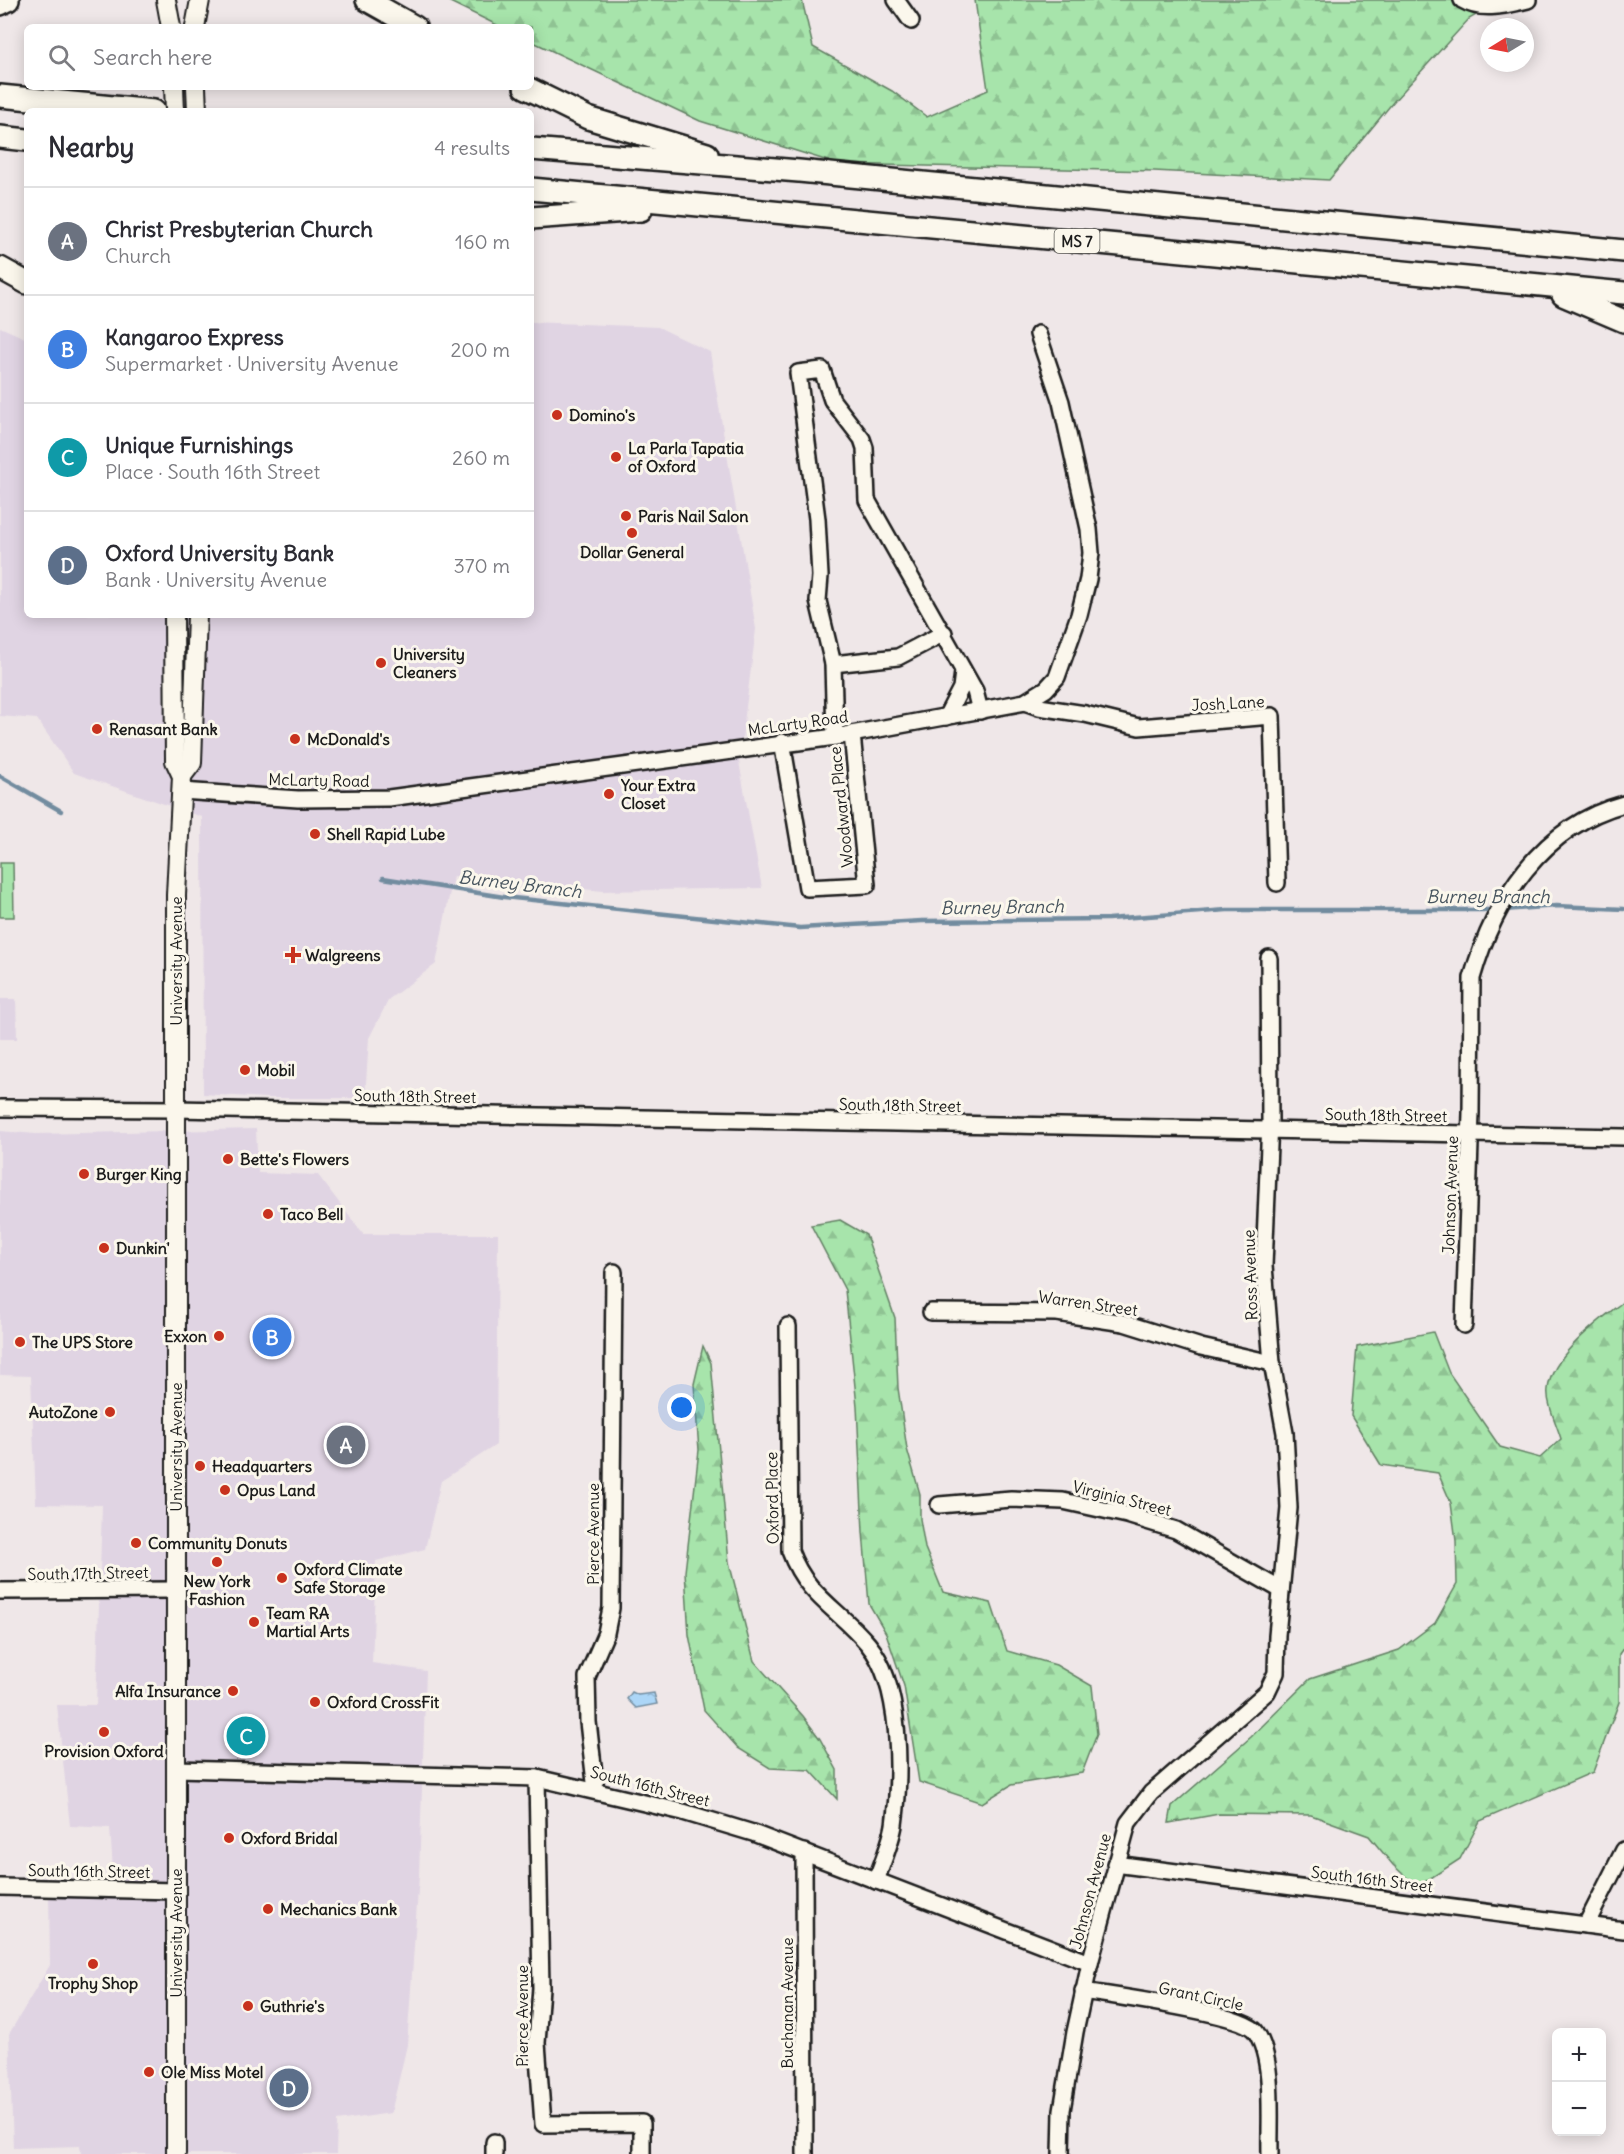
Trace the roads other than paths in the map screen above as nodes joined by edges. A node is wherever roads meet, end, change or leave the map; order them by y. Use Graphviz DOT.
graph roads {
  1 [pos="8,0"];
  2 [pos="166,0"];
  3 [pos="200,0"];
  4 [pos="367,0"];
  5 [pos="896,0"];
  6 [pos="1461,0"];
  7 [pos="1528,0"];
  8 [pos="0,4"];
  9 [pos="911,21"];
  10 [pos="170,24"];
  11 [pos="196,24"];
  12 [pos="411,24"];
  13 [pos="174,90"];
  14 [pos="196,90"];
  15 [pos="531,90"];
  16 [pos="0,96"];
  17 [pos="121,108"];
  18 [pos="175,108"];
  19 [pos="197,108"];
  20 [pos="0,137"];
  21 [pos="24,140"];
  22 [pos="534,149"];
  23 [pos="799,171"];
  24 [pos="534,189"];
  25 [pos="695,205"];
  26 [pos="534,218"];
  27 [pos="1624,238"];
  28 [pos="1569,246"];
  29 [pos="1624,251"];
  30 [pos="0,268"];
  31 [pos="1482,280"];
  32 [pos="24,281"];
  33 [pos="1624,293"];
  34 [pos="1624,321"];
  35 [pos="1038,334"];
  36 [pos="174,618"];
  37 [pos="197,618"];
  38 [pos="944,633"];
  39 [pos="833,664"];
  40 [pos="963,672"];
  41 [pos="1024,702"];
  42 [pos="980,711"];
  43 [pos="946,717"];
  44 [pos="852,734"];
  45 [pos="835,737"];
  46 [pos="782,742"];
  47 [pos="181,783"];
  48 [pos="1624,804"];
  49 [pos="1278,883"];
  50 [pos="1269,958"];
  51 [pos="0,1108"];
  52 [pos="176,1109"];
  53 [pos="1269,1130"];
  54 [pos="1470,1134"];
  55 [pos="1624,1137"];
  56 [pos="614,1272"];
  57 [pos="931,1312"];
  58 [pos="1464,1325"];
  59 [pos="788,1326"];
  60 [pos="1272,1363"];
  61 [pos="939,1505"];
  62 [pos="176,1590"];
  63 [pos="1281,1590"];
  64 [pos="0,1591"];
  65 [pos="176,1769"];
  66 [pos="537,1778"];
  67 [pos="596,1791"];
  68 [pos="1624,1850"];
  69 [pos="804,1852"];
  70 [pos="1115,1864"];
  71 [pos="876,1881"];
  72 [pos="0,1887"];
  73 [pos="176,1891"];
  74 [pos="1586,1925"];
  75 [pos="1624,1930"];
  76 [pos="1090,1963"];
  77 [pos="1083,1991"];
  78 [pos="176,2154"];
  79 [pos="642,2154"];
  80 [pos="805,2154"];
  81 [pos="1061,2154"];
  82 [pos="1270,2154"];
  1 -- 8 [label="highway"];
  2 -- 10 [label="main road"];
  3 -- 11 [label="main road"];
  4 -- 12 [label="highway"];
  5 -- 9 [label="street"];
  6 -- 7 [label="street"];
  13 -- 18 [label="main road"];
  14 -- 19 [label="main road"];
  15 -- 23 [label="highway"];
  16 -- 17 [label="highway"];
  20 -- 21 [label="highway"];
  22 -- 23 [label="highway"];
  23 -- 28 [label="highway"];
  24 -- 25 [label="highway, MS 7"];
  25 -- 26 [label="highway"];
  25 -- 31 [label="highway, MS 7"];
  27 -- 28 [label="highway"];
  28 -- 29 [label="highway"];
  30 -- 32 [label="highway"];
  31 -- 33 [label="highway, MS 7"];
  31 -- 34 [label="highway"];
  35 -- 41 [label="street, McLarty Road"];
  36 -- 47 [label="main road, University Avenue"];
  37 -- 47 [label="main road, University Avenue"];
  38 -- 39 [label="street"];
  38 -- 39 [label="street"];
  38 -- 40 [label="street"];
  39 -- 45 [label="street"];
  40 -- 42 [label="street"];
  40 -- 43 [label="street"];
  41 -- 42 [label="street, McLarty Road"];
  41 -- 49 [label="street, Josh Lane"];
  42 -- 43 [label="street, McLarty Road"];
  43 -- 44 [label="street, McLarty Road"];
  44 -- 45 [label="street, McLarty Road"];
  44 -- 46 [label="street, Woodward Place"];
  45 -- 46 [label="street, McLarty Road"];
  46 -- 47 [label="street, McLarty Road"];
  47 -- 52 [label="main road, University Avenue"];
  48 -- 54 [label="street, Johnson Avenue"];
  50 -- 53 [label="street, Ross Avenue"];
  51 -- 52 [label="street, South 18th Street"];
  52 -- 53 [label="street, South 18th Street"];
  52 -- 62 [label="main road, University Avenue"];
  53 -- 54 [label="street, South 18th Street"];
  53 -- 60 [label="street, Ross Avenue"];
  54 -- 55 [label="street, South 18th Street"];
  54 -- 58 [label="street, Johnson Avenue"];
  56 -- 67 [label="street, Pierce Avenue"];
  57 -- 60 [label="street, Warren Street"];
  59 -- 71 [label="street, Oxford Place"];
  60 -- 63 [label="street, Ross Avenue"];
  61 -- 63 [label="street, Virginia Street"];
  62 -- 64 [label="street, South 17th Street"];
  62 -- 65 [label="main road, University Avenue"];
  63 -- 70 [label="street, Johnson Avenue"];
  65 -- 66 [label="street, South 16th Street"];
  65 -- 73 [label="main road, University Avenue"];
  66 -- 67 [label="street, South 16th Street"];
  66 -- 79 [label="street, Pierce Avenue"];
  67 -- 69 [label="street, South 16th Street"];
  68 -- 74 [label="street"];
  69 -- 71 [label="street, South 16th Street"];
  69 -- 80 [label="street, Buchanan Avenue"];
  70 -- 74 [label="street, South 16th Street"];
  70 -- 76 [label="street, Johnson Avenue"];
  71 -- 76 [label="street, South 16th Street"];
  72 -- 73 [label="street, South 16th Street"];
  73 -- 78 [label="main road, University Avenue"];
  74 -- 75 [label="street, South 16th Street"];
  76 -- 77 [label="street, Johnson Avenue"];
  77 -- 81 [label="street, Johnson Avenue"];
  77 -- 82 [label="street, Grant Circle"];
}
